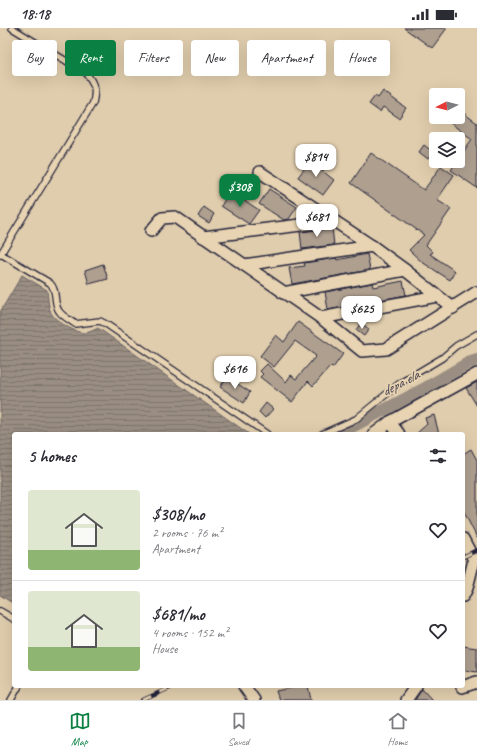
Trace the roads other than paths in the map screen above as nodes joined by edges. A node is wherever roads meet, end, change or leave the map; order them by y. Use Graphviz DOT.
graph roads {
  1 [pos="12,28"];
  2 [pos="260,172"];
  3 [pos="333,221"];
  4 [pos="151,231"];
  5 [pos="203,237"];
  6 [pos="372,246"];
  7 [pos="0,255"];
  8 [pos="244,265"];
  9 [pos="405,270"];
  10 [pos="477,292"];
  11 [pos="283,293"];
  12 [pos="437,296"];
  13 [pos="453,308"];
  14 [pos="321,318"];
  15 [pos="477,334"];
  16 [pos="477,374"];
  17 [pos="390,422"];
  18 [pos="264,432"];
  19 [pos="327,432"];
  20 [pos="377,432"];
  21 [pos="398,432"];
  22 [pos="465,543"];
  23 [pos="465,592"];
  24 [pos="0,611"];
  25 [pos="12,618"];
  26 [pos="477,682"];
  27 [pos="465,686"];
  28 [pos="19,688"];
  29 [pos="245,688"];
  30 [pos="415,688"];
  31 [pos="11,700"];
  32 [pos="254,700"];
  33 [pos="406,700"];
  1 -- 7 [label="lane"];
  2 -- 3 [label="street"];
  3 -- 5 [label="street"];
  3 -- 6 [label="street"];
  4 -- 5 [label="street"];
  5 -- 8 [label="street"];
  6 -- 8 [label="street"];
  6 -- 9 [label="street"];
  7 -- 18 [label="lane"];
  8 -- 11 [label="street"];
  9 -- 11 [label="street"];
  9 -- 12 [label="street"];
  10 -- 13 [label="street"];
  11 -- 14 [label="street"];
  12 -- 13 [label="street"];
  12 -- 14 [label="street"];
  13 -- 14 [label="street"];
  15 -- 19 [label="lane"];
  16 -- 17 [label="street"];
  17 -- 20 [label="street"];
  17 -- 21 [label="street"];
  22 -- 23 [label="street"];
  24 -- 25 [label="lane"];
  26 -- 27 [label="street"];
  28 -- 31 [label="lane"];
  29 -- 32 [label="street"];
  30 -- 33 [label="street"];
}
